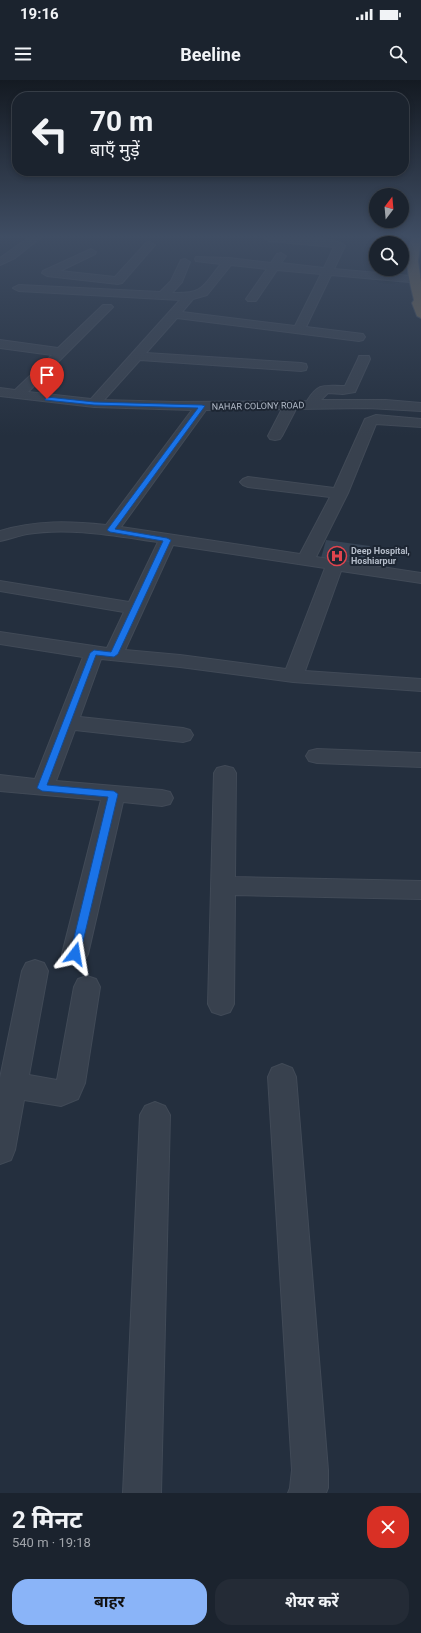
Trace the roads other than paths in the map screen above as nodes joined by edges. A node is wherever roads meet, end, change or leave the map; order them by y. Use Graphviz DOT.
graph roads {
  1 [pos="182,304"];
  2 [pos="312,304"];
  3 [pos="418,304"];
  4 [pos="107,307"];
  5 [pos="173,314"];
  6 [pos="421,314"];
  7 [pos="299,330"];
  8 [pos="359,336"];
  9 [pos="0,344"];
  10 [pos="60,352"];
  11 [pos="138,356"];
  12 [pos="364,360"];
  13 [pos="301,367"];
  14 [pos="0,392"];
  15 [pos="18,395"];
  16 [pos="94,404"];
  17 [pos="291,405"];
  18 [pos="311,405"];
  19 [pos="202,406"];
  20 [pos="421,407"];
  21 [pos="421,423"];
  22 [pos="276,436"];
  23 [pos="248,482"];
  24 [pos="340,493"];
  25 [pos="110,530"];
  26 [pos="0,536"];
  27 [pos="167,540"];
  28 [pos="305,561"];
  29 [pos="334,566"];
  30 [pos="421,578"];
  31 [pos="0,586"];
  32 [pos="136,609"];
  33 [pos="0,638"];
  34 [pos="94,653"];
  35 [pos="114,654"];
  36 [pos="293,676"];
  37 [pos="421,684"];
  38 [pos="67,722"];
  39 [pos="183,735"];
  40 [pos="317,756"];
  41 [pos="421,760"];
  42 [pos="225,773"];
  43 [pos="0,783"];
  44 [pos="42,788"];
  45 [pos="114,794"];
  46 [pos="162,798"];
  47 [pos="223,886"];
  48 [pos="421,890"];
  49 [pos="75,954"];
  50 [pos="35,971"];
  51 [pos="87,987"];
  52 [pos="221,1004"];
  53 [pos="282,1077"];
  54 [pos="13,1086"];
  55 [pos="155,1115"];
  56 [pos="0,1150"];
  57 [pos="142,1493"];
  58 [pos="307,1493"];
  1 -- 5 [label="street"];
  2 -- 7 [label="street"];
  3 -- 6 [label="highway"];
  4 -- 10 [label="street"];
  5 -- 7 [label="street"];
  5 -- 11 [label="street"];
  7 -- 8 [label="street"];
  9 -- 10 [label="street"];
  10 -- 15 [label="street"];
  11 -- 13 [label="street"];
  11 -- 16 [label="street"];
  12 -- 18 [label="street"];
  14 -- 15 [label="street, NAHAR COLONY ROAD"];
  15 -- 16 [label="street, NAHAR COLONY ROAD"];
  16 -- 19 [label="street, NAHAR COLONY ROAD"];
  17 -- 18 [label="street, NAHAR COLONY ROAD"];
  17 -- 19 [label="street, NAHAR COLONY ROAD"];
  17 -- 22 [label="street"];
  18 -- 20 [label="street, NAHAR COLONY ROAD"];
  19 -- 25 [label="street"];
  21 -- 24 [label="street"];
  23 -- 24 [label="street"];
  24 -- 28 [label="street"];
  25 -- 26 [label="street"];
  25 -- 27 [label="street"];
  27 -- 28 [label="street"];
  27 -- 32 [label="street"];
  28 -- 29 [label="street"];
  29 -- 30 [label="street"];
  29 -- 36 [label="street"];
  31 -- 32 [label="street"];
  32 -- 35 [label="street"];
  33 -- 34 [label="street"];
  34 -- 35 [label="street"];
  34 -- 38 [label="street"];
  35 -- 36 [label="street"];
  36 -- 37 [label="street"];
  38 -- 39 [label="street"];
  38 -- 44 [label="street"];
  40 -- 41 [label="street"];
  42 -- 47 [label="street"];
  43 -- 44 [label="street"];
  44 -- 45 [label="street"];
  45 -- 46 [label="street"];
  45 -- 49 [label="street"];
  47 -- 48 [label="street"];
  47 -- 52 [label="street"];
  50 -- 54 [label="street"];
  51 -- 54 [label="street"];
  53 -- 58 [label="street"];
  54 -- 56 [label="street"];
  55 -- 57 [label="street"];
}
